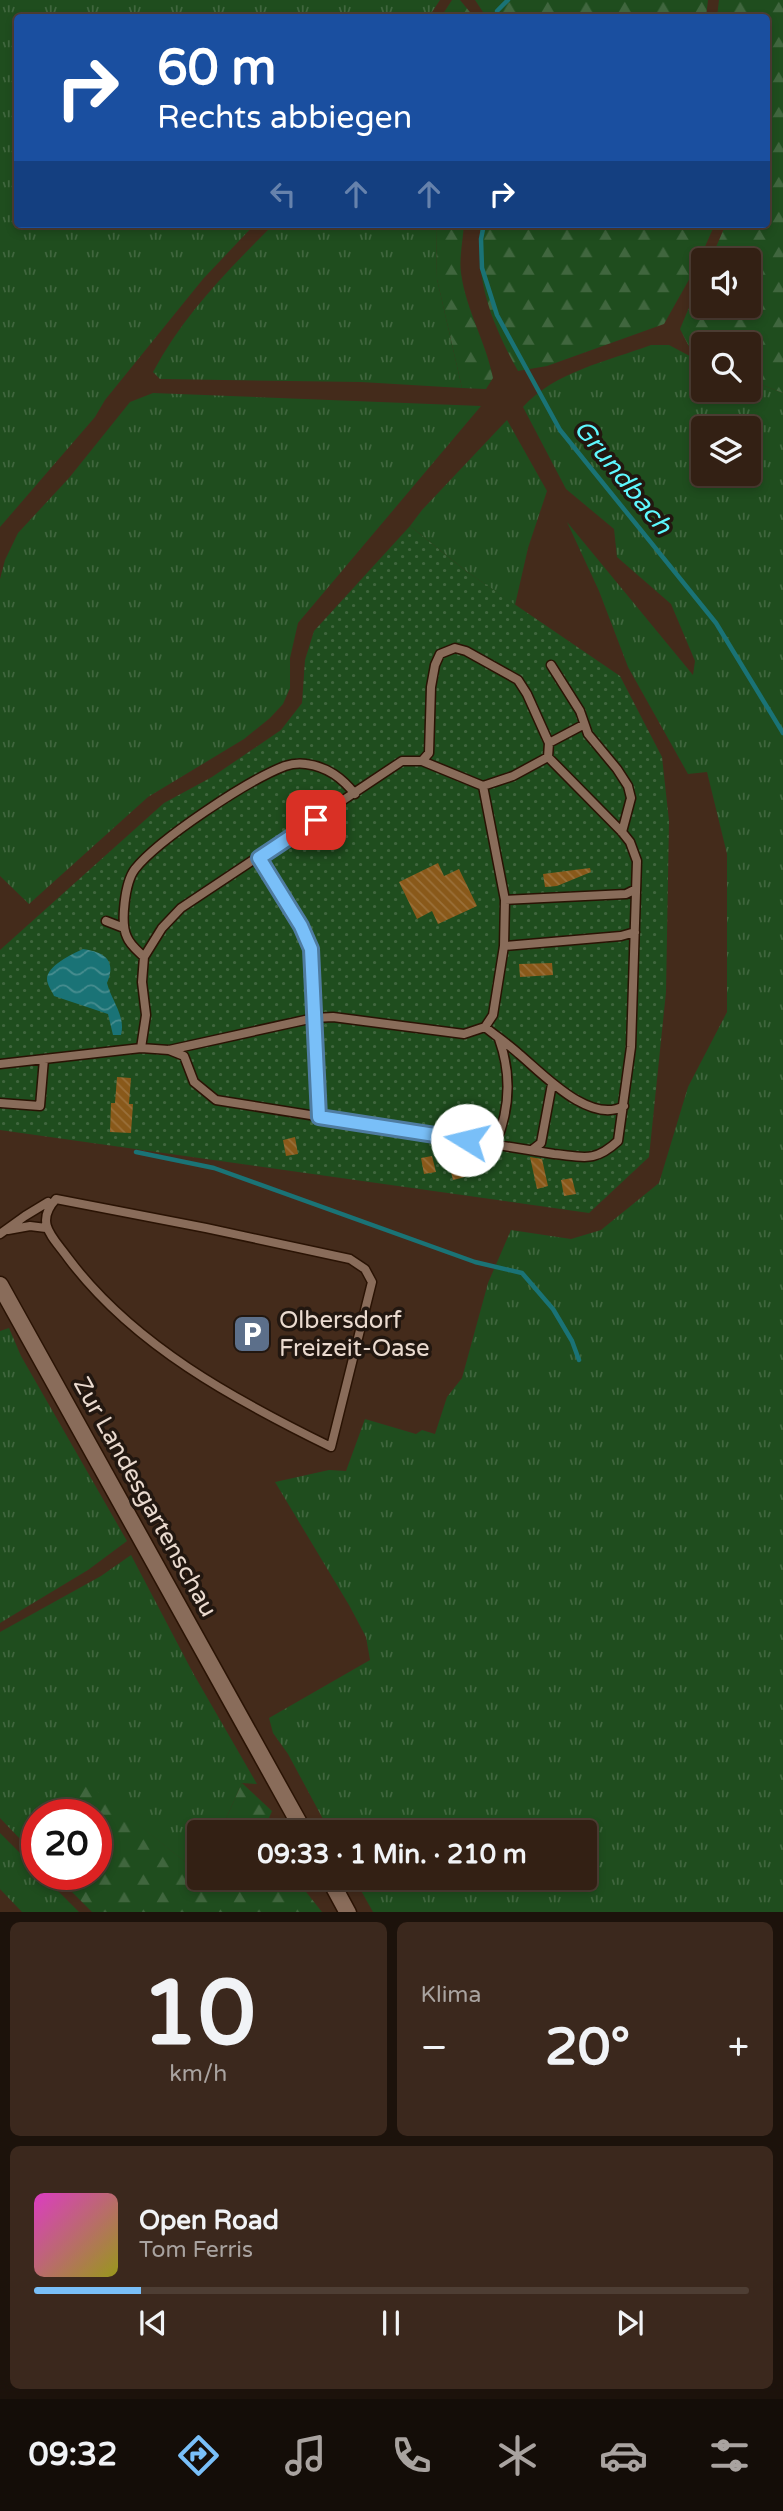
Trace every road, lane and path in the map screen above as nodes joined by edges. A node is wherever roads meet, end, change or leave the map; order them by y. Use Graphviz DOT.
graph roads {
  1 [pos="551,665"];
  2 [pos="583,724"];
  3 [pos="549,743"];
  4 [pos="548,757"];
  5 [pos="422,761"];
  6 [pos="483,786"];
  7 [pos="355,794"];
  8 [pos="622,832"];
  9 [pos="259,858"];
  10 [pos="636,889"];
  11 [pos="505,900"];
  12 [pos="106,921"];
  13 [pos="124,928"];
  14 [pos="635,932"];
  15 [pos="504,946"];
  16 [pos="144,957"];
  17 [pos="314,1018"];
  18 [pos="485,1027"];
  19 [pos="499,1038"];
  20 [pos="141,1048"];
  21 [pos="169,1050"];
  22 [pos="44,1059"];
  23 [pos="0,1064"];
  24 [pos="552,1084"];
  25 [pos="0,1103"];
  26 [pos="624,1106"];
  27 [pos="319,1117"];
  28 [pos="495,1145"];
  29 [pos="532,1150"];
  30 [pos="48,1202"];
  31 [pos="46,1228"];
  32 [pos="1,1233"];
  33 [pos="0,1285"];
  34 [pos="297,1820"];
  35 [pos="336,1890"];
  36 [pos="347,1912"];
  1 -- 2 [label="lane"];
  2 -- 3 [label="lane"];
  2 -- 8 [label="lane"];
  3 -- 4 [label="lane"];
  3 -- 5 [label="lane"];
  4 -- 6 [label="lane"];
  4 -- 8 [label="lane"];
  5 -- 6 [label="lane"];
  5 -- 7 [label="lane"];
  6 -- 11 [label="lane"];
  7 -- 9 [label="lane"];
  7 -- 13 [label="lane"];
  8 -- 10 [label="lane"];
  9 -- 16 [label="lane"];
  9 -- 17 [label="lane"];
  10 -- 11 [label="lane"];
  10 -- 14 [label="lane"];
  11 -- 15 [label="lane"];
  12 -- 13 [label="lane"];
  13 -- 16 [label="lane"];
  14 -- 15 [label="lane"];
  14 -- 26 [label="lane"];
  15 -- 18 [label="lane"];
  16 -- 20 [label="lane"];
  17 -- 18 [label="lane"];
  17 -- 21 [label="lane"];
  17 -- 27 [label="lane"];
  18 -- 19 [label="lane"];
  19 -- 24 [label="lane"];
  19 -- 28 [label="lane"];
  20 -- 21 [label="lane"];
  20 -- 22 [label="lane"];
  21 -- 27 [label="lane"];
  22 -- 23 [label="lane"];
  22 -- 25 [label="lane"];
  24 -- 26 [label="lane"];
  24 -- 29 [label="lane"];
  26 -- 29 [label="lane"];
  27 -- 28 [label="lane"];
  28 -- 29 [label="lane"];
  30 -- 32 [label="lane"];
  31 -- 31 [label="lane"];
  31 -- 32 [label="lane"];
  33 -- 34 [label="street, Zur Landesgartenschau"];
  35 -- 36 [label="street"];
}
